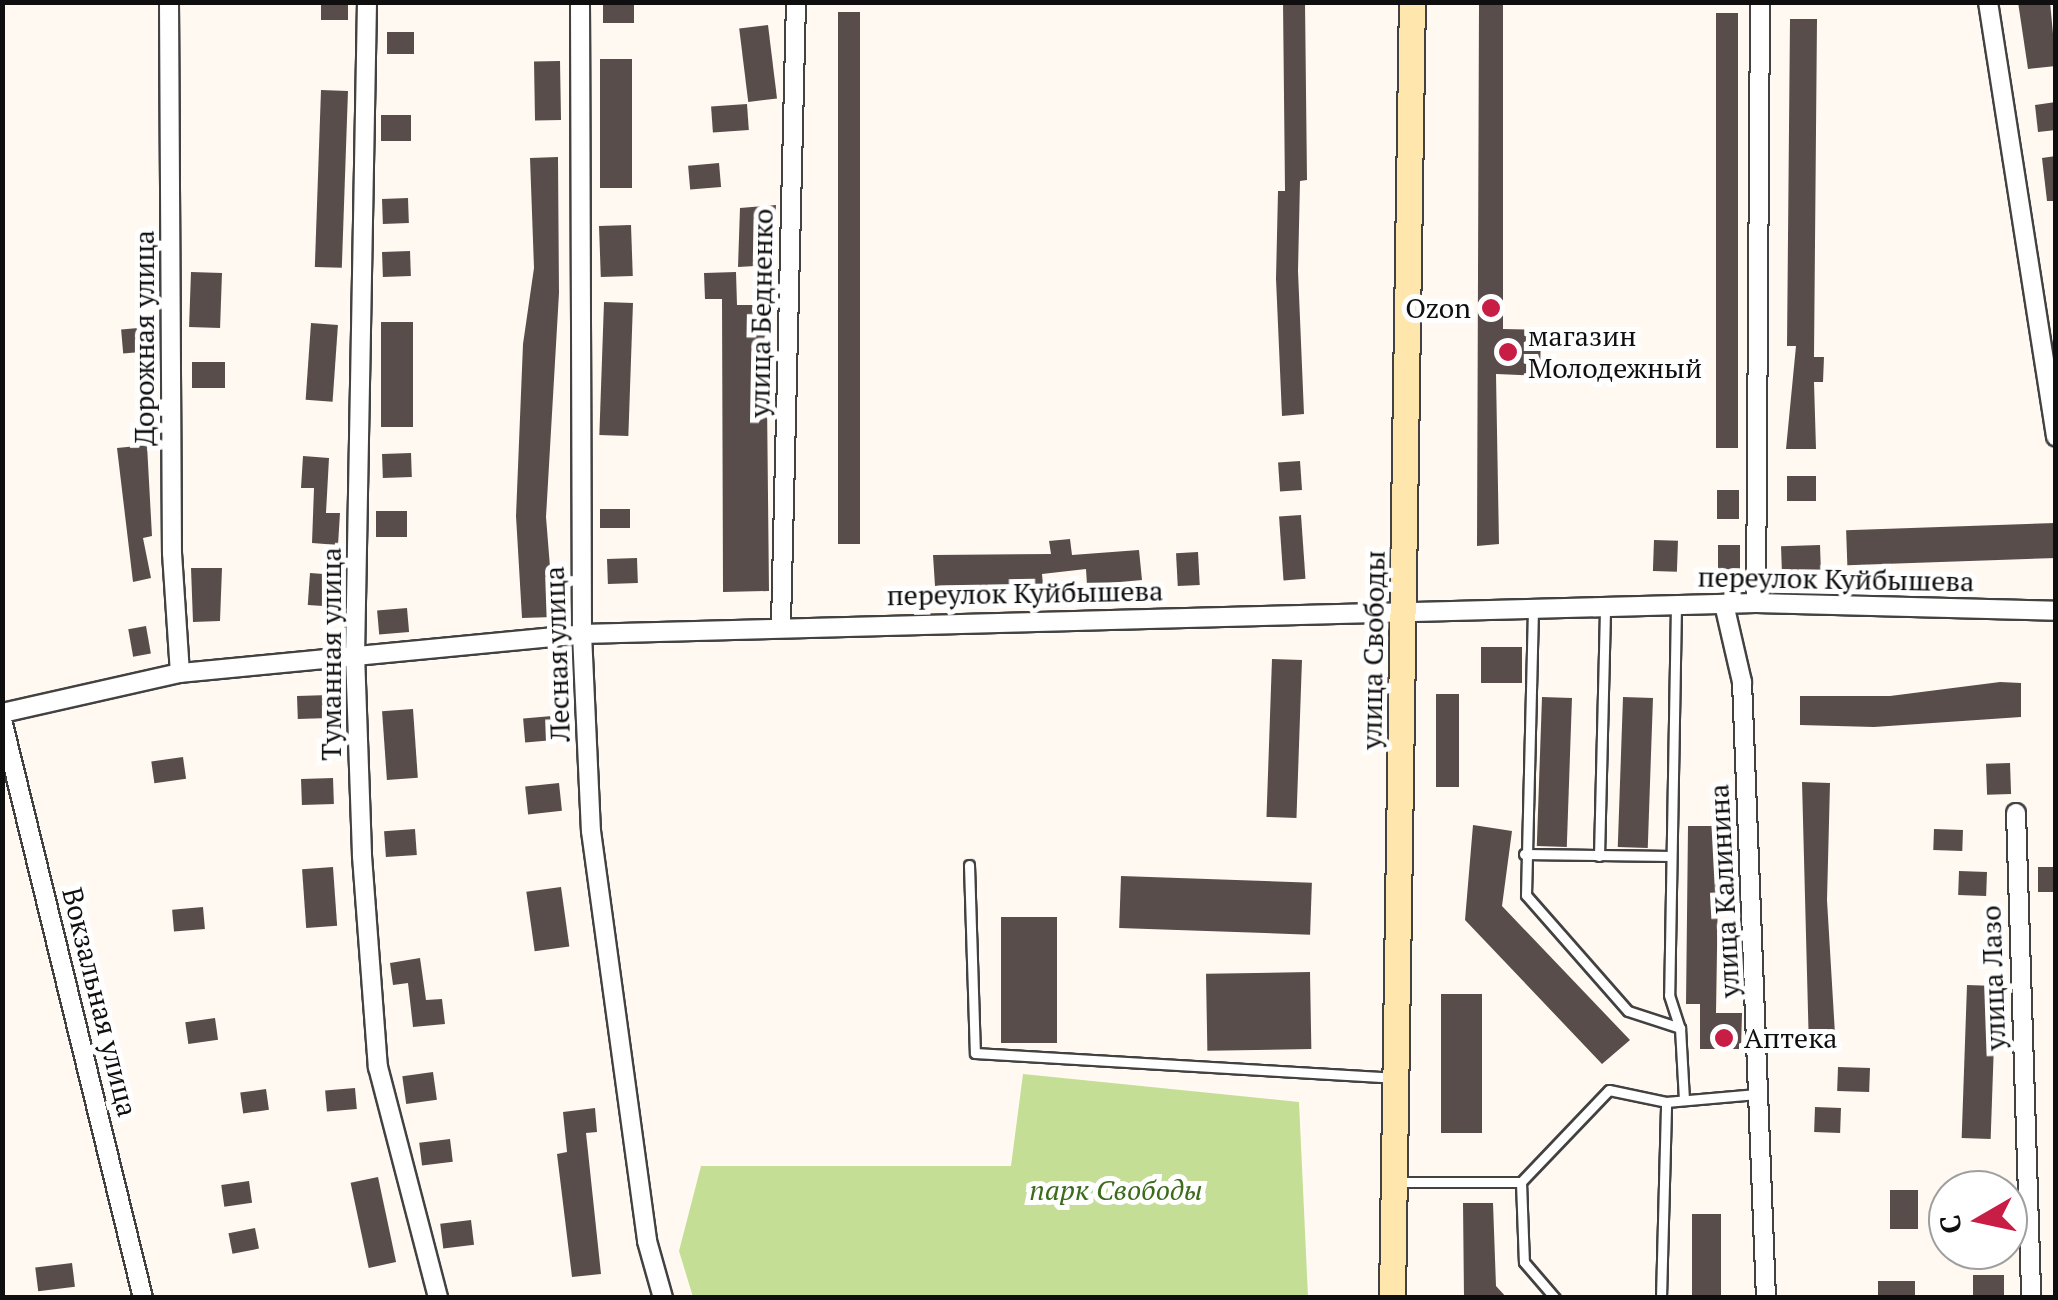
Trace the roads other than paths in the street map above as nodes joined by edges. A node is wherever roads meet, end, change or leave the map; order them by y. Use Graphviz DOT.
graph roads {
  1 [pos="169,2"];
  2 [pos="367,2"];
  3 [pos="580,2"];
  4 [pos="796,2"];
  5 [pos="1412,2"];
  6 [pos="1760,2"];
  7 [pos="1988,2"];
  8 [pos="2056,436"];
  9 [pos="1756,603"];
  10 [pos="1724,604"];
  11 [pos="1676,605"];
  12 [pos="1605,606"];
  13 [pos="1534,608"];
  14 [pos="1404,610"];
  15 [pos="2056,610"];
  16 [pos="781,624"];
  17 [pos="582,634"];
  18 [pos="355,654"];
  19 [pos="180,673"];
  20 [pos="2,716"];
  21 [pos="2016,813"];
  22 [pos="1524,854"];
  23 [pos="1599,856"];
  24 [pos="1671,856"];
  25 [pos="969,865"];
  26 [pos="1680,1028"];
  27 [pos="1396,1078"];
  28 [pos="1760,1093"];
  29 [pos="1684,1100"];
  30 [pos="1666,1102"];
  31 [pos="1394,1182"];
  32 [pos="1520,1182"];
  33 [pos="143,1298"];
  34 [pos="438,1298"];
  35 [pos="663,1298"];
  36 [pos="1392,1298"];
  37 [pos="1555,1298"];
  38 [pos="1662,1298"];
  39 [pos="1766,1298"];
  40 [pos="2031,1298"];
  1 -- 19 [label="street, Дорожная улица"];
  2 -- 18 [label="street, Туманная улица"];
  3 -- 17 [label="street, Лесная улица"];
  4 -- 16 [label="street, улица Бедненко"];
  5 -- 14 [label="main road, улица Свободы"];
  6 -- 9 [label="street"];
  7 -- 8 [label="street"];
  9 -- 10 [label="street, переулок Куйбышева"];
  9 -- 15 [label="street, переулок Куйбышева"];
  10 -- 11 [label="street, переулок Куйбышева"];
  10 -- 28 [label="street, улица Калинина"];
  11 -- 12 [label="street, переулок Куйбышева"];
  11 -- 24 [label="lane"];
  12 -- 13 [label="street, переулок Куйбышева"];
  12 -- 23 [label="lane"];
  13 -- 14 [label="street, переулок Куйбышева"];
  13 -- 22 [label="lane"];
  14 -- 16 [label="street, переулок Куйбышева"];
  14 -- 27 [label="main road, улица Свободы"];
  16 -- 17 [label="street, переулок Куйбышева"];
  17 -- 18 [label="street, переулок Куйбышева"];
  17 -- 35 [label="street, Лесная улица"];
  18 -- 19 [label="street, переулок Куйбышева"];
  18 -- 34 [label="street, Туманная улица"];
  19 -- 20 [label="street, переулок Куйбышева"];
  20 -- 33 [label="street, Вокзальная улица"];
  21 -- 40 [label="street, улица Лазо"];
  22 -- 23 [label="lane"];
  22 -- 26 [label="lane"];
  23 -- 24 [label="lane"];
  24 -- 26 [label="lane"];
  25 -- 27 [label="lane"];
  26 -- 29 [label="lane"];
  27 -- 31 [label="main road, улица Свободы"];
  28 -- 29 [label="lane"];
  28 -- 39 [label="street, улица Калинина"];
  29 -- 30 [label="lane"];
  30 -- 32 [label="lane"];
  30 -- 38 [label="lane"];
  31 -- 32 [label="lane"];
  31 -- 36 [label="main road, улица Свободы"];
  32 -- 37 [label="lane"];
}
